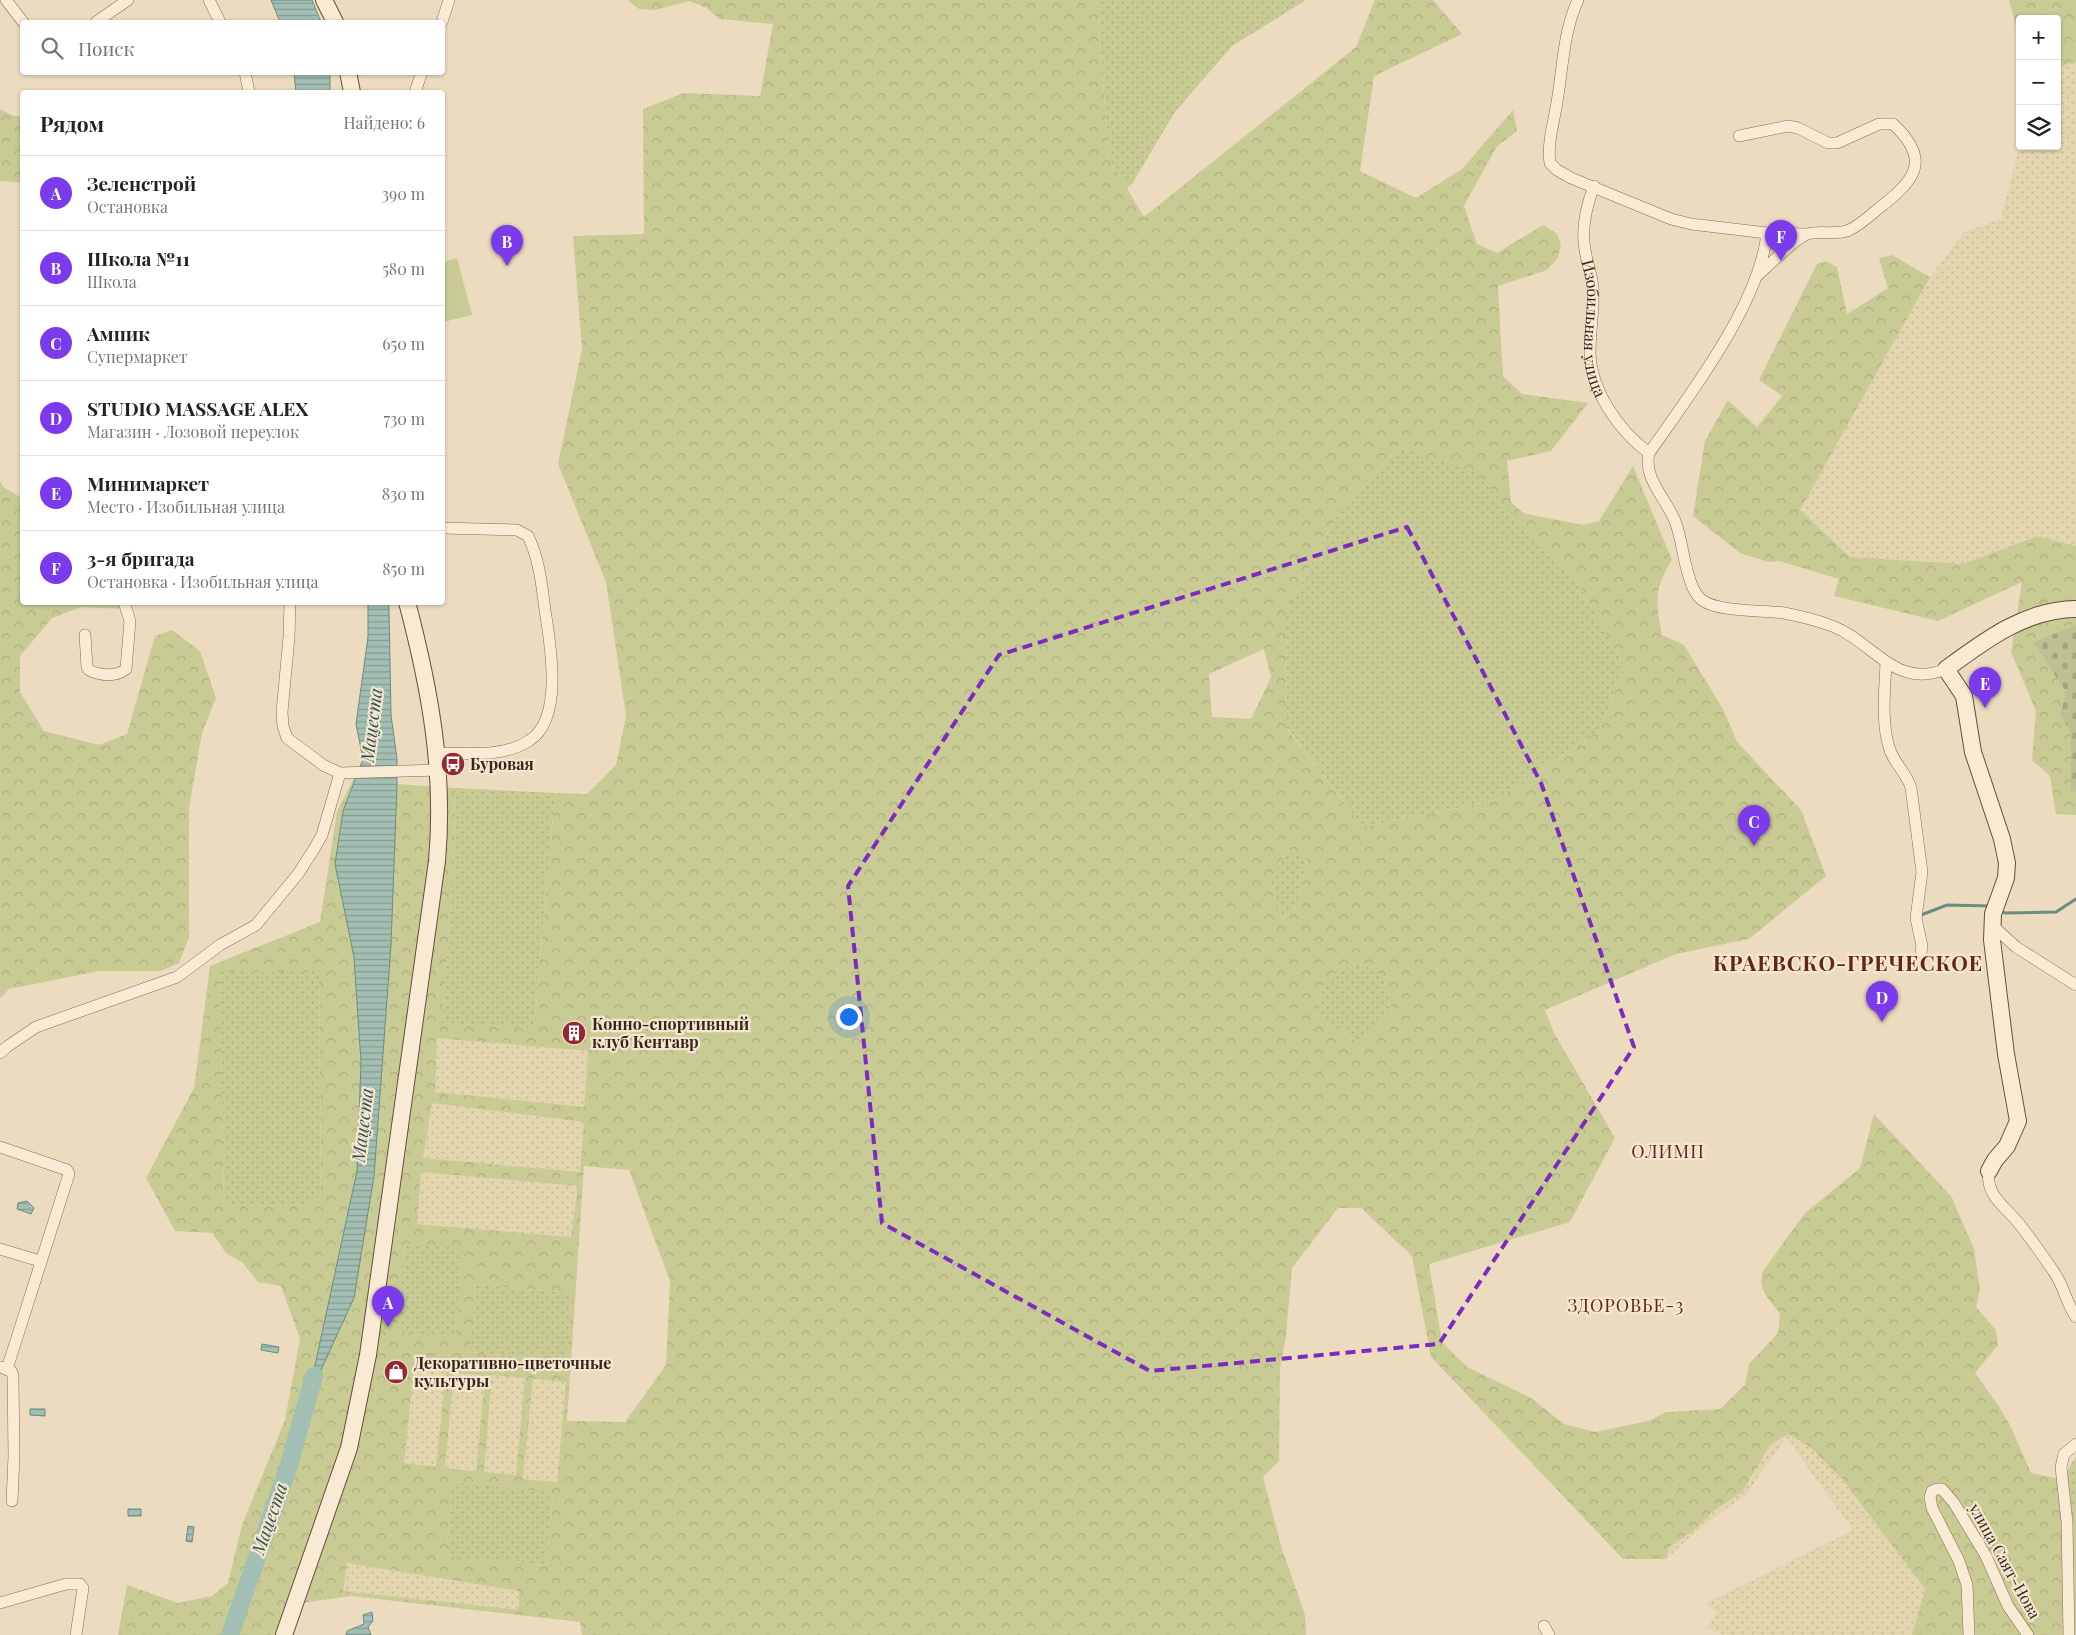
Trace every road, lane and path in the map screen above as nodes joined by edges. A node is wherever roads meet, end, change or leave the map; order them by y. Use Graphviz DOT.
graph roads {
  1 [pos="6,0"];
  2 [pos="128,0"];
  3 [pos="209,0"];
  4 [pos="324,0"];
  5 [pos="449,0"];
  6 [pos="1578,0"];
  7 [pos="21,20"];
  8 [pos="99,20"];
  9 [pos="219,20"];
  10 [pos="334,20"];
  11 [pos="443,20"];
  12 [pos="245,75"];
  13 [pos="349,75"];
  14 [pos="421,75"];
  15 [pos="248,90"];
  16 [pos="352,90"];
  17 [pos="415,90"];
  18 [pos="1739,136"];
  19 [pos="1594,186"];
  20 [pos="1767,233"];
  21 [pos="1806,234"];
  22 [pos="1758,275"];
  23 [pos="1649,453"];
  24 [pos="445,528"];
  25 [pos="125,605"];
  26 [pos="290,605"];
  27 [pos="409,605"];
  28 [pos="2076,609"];
  29 [pos="85,634"];
  30 [pos="1886,662"];
  31 [pos="1946,670"];
  32 [pos="437,753"];
  33 [pos="438,770"];
  34 [pos="345,773"];
  35 [pos="1992,925"];
  36 [pos="1921,952"];
  37 [pos="2076,985"];
  38 [pos="0,1053"];
  39 [pos="0,1147"];
  40 [pos="1989,1171"];
  41 [pos="0,1249"];
  42 [pos="40,1261"];
  43 [pos="2076,1317"];
  44 [pos="4,1368"];
  45 [pos="2076,1444"];
  46 [pos="12,1501"];
  47 [pos="0,1603"];
  48 [pos="76,1635"];
  49 [pos="284,1635"];
  50 [pos="1970,1635"];
  51 [pos="2028,1635"];
  52 [pos="2069,1635"];
  1 -- 7 [label="street"];
  2 -- 8 [label="street"];
  3 -- 9 [label="street"];
  4 -- 10 [label="main road"];
  5 -- 11 [label="street"];
  6 -- 19 [label="street"];
  12 -- 15 [label="street"];
  13 -- 16 [label="main road"];
  14 -- 17 [label="street"];
  18 -- 21 [label="street"];
  19 -- 20 [label="street"];
  19 -- 23 [label="street, Изобильная улица"];
  20 -- 21 [label="street"];
  20 -- 22 [label="street"];
  21 -- 22 [label="street"];
  22 -- 23 [label="street"];
  23 -- 30 [label="street"];
  24 -- 32 [label="street"];
  25 -- 29 [label="street"];
  26 -- 34 [label="street"];
  27 -- 32 [label="main road"];
  28 -- 31 [label="main road"];
  30 -- 31 [label="street"];
  30 -- 36 [label="street"];
  31 -- 35 [label="main road"];
  32 -- 33 [label="main road"];
  33 -- 34 [label="street"];
  33 -- 49 [label="main road"];
  34 -- 38 [label="street"];
  35 -- 37 [label="street"];
  35 -- 40 [label="main road"];
  39 -- 42 [label="street"];
  40 -- 43 [label="street"];
  41 -- 42 [label="street"];
  42 -- 44 [label="street"];
  44 -- 46 [label="street"];
  45 -- 52 [label="street, улица Саят-Нова"];
  47 -- 48 [label="street"];
  50 -- 51 [label="street, улица Саят-Нова"];
}
